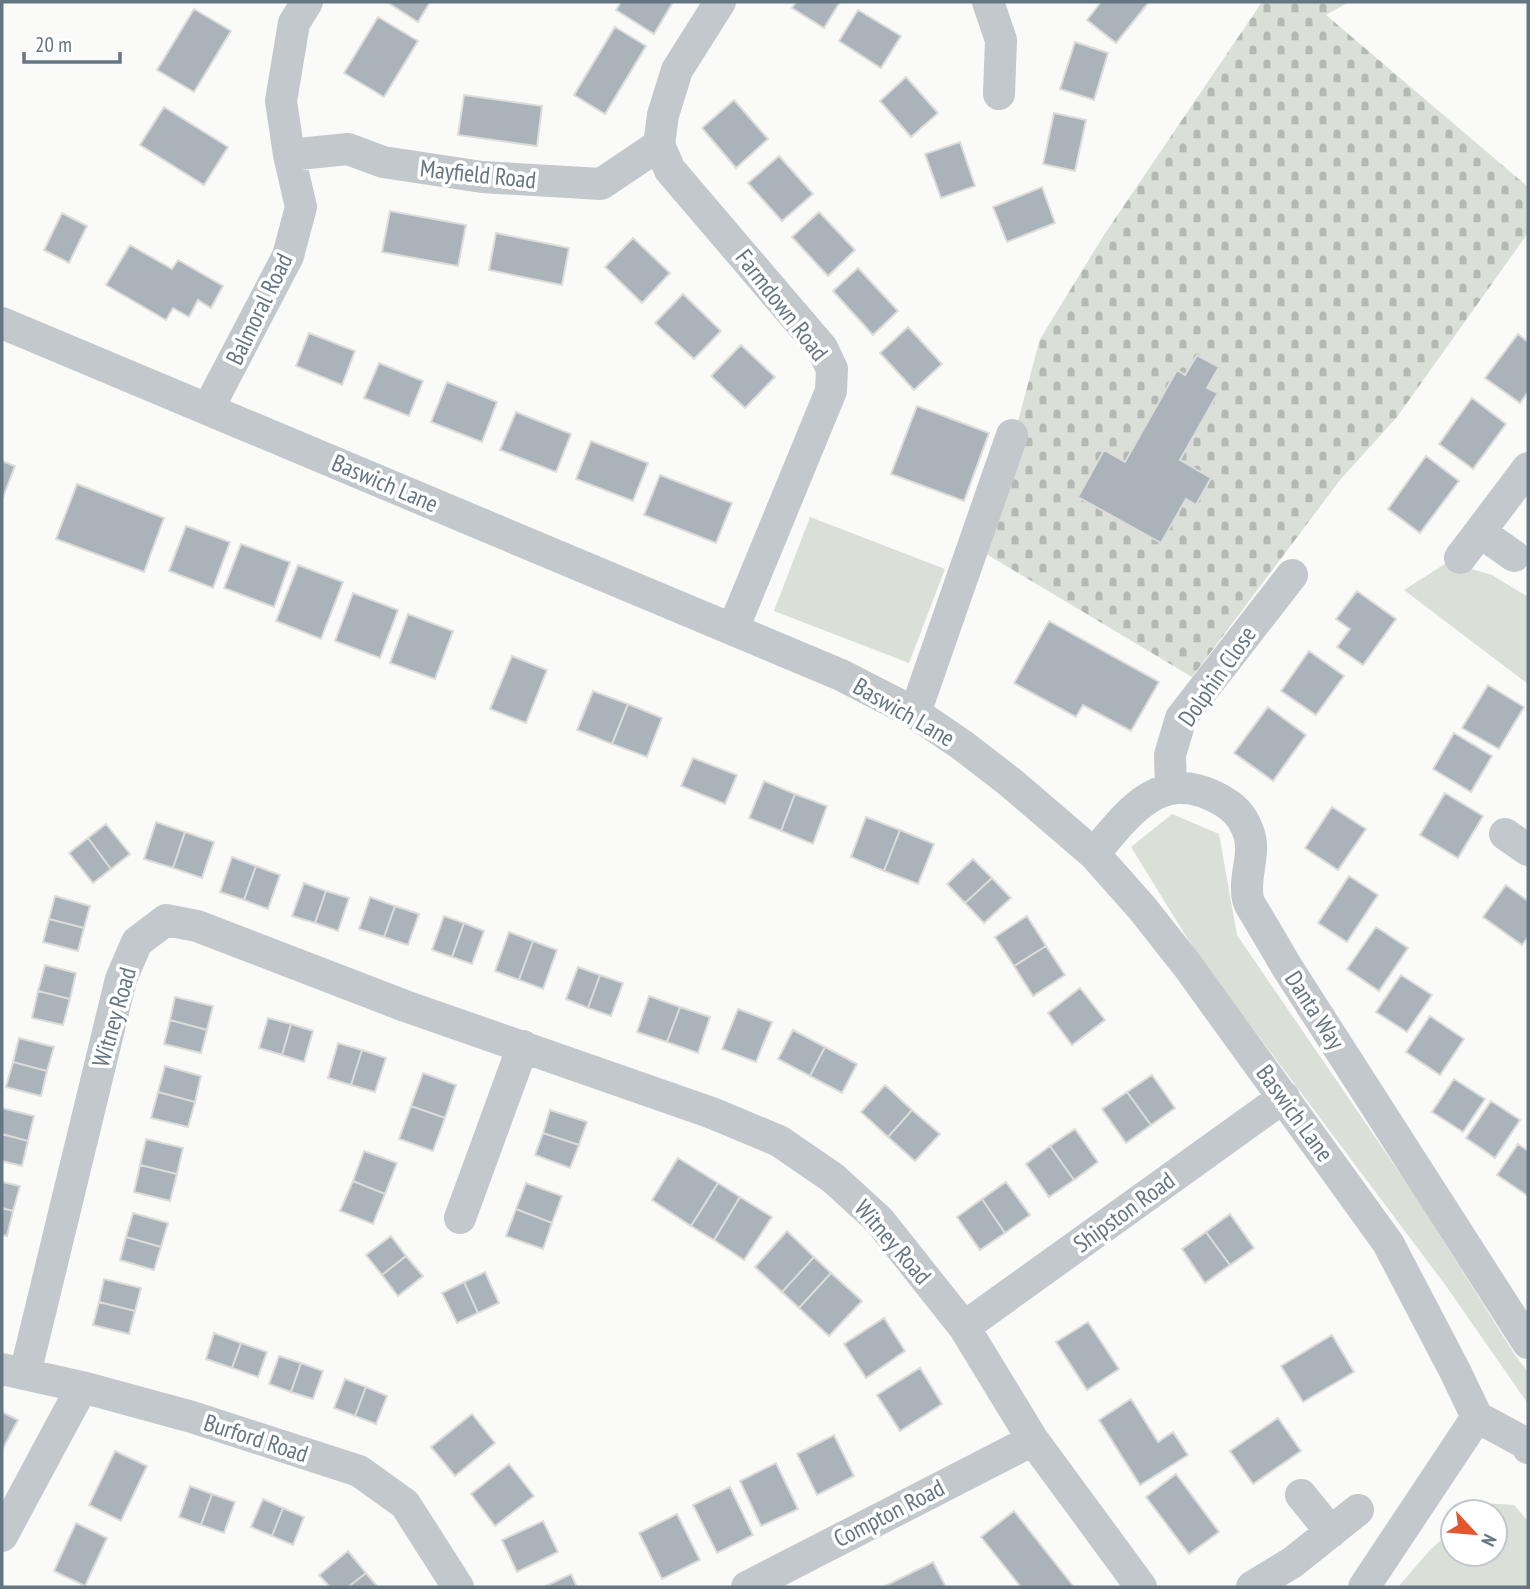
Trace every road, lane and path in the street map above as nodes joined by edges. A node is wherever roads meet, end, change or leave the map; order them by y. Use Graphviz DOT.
graph roads {
  1 [pos="307,2"];
  2 [pos="720,2"];
  3 [pos="988,2"];
  4 [pos="999,94"];
  5 [pos="659,145"];
  6 [pos="289,155"];
  7 [pos="2,323"];
  8 [pos="208,409"];
  9 [pos="1012,435"];
  10 [pos="1528,468"];
  11 [pos="1480,532"];
  12 [pos="1514,556"];
  13 [pos="1460,558"];
  14 [pos="1292,575"];
  15 [pos="733,629"];
  16 [pos="915,713"];
  17 [pos="1171,789"];
  18 [pos="1094,853"];
  19 [pos="523,1046"];
  20 [pos="1284,1097"];
  21 [pos="460,1218"];
  22 [pos="964,1327"];
  23 [pos="1528,1343"];
  24 [pos="13,1371"];
  25 [pos="82,1387"];
  26 [pos="1477,1417"];
  27 [pos="1033,1440"];
  28 [pos="1528,1448"];
  29 [pos="1301,1495"];
  30 [pos="1358,1510"];
  31 [pos="1331,1532"];
  32 [pos="2,1536"];
  33 [pos="458,1587"];
  34 [pos="747,1587"];
  35 [pos="1141,1587"];
  36 [pos="1252,1587"];
  37 [pos="1364,1587"];
  1 -- 6 [label="street, Balmoral Road"];
  2 -- 5 [label="street"];
  3 -- 4 [label="street"];
  5 -- 6 [label="street, Mayfield Road"];
  5 -- 15 [label="street, Farmdown Road"];
  6 -- 8 [label="street, Balmoral Road"];
  7 -- 8 [label="street, Baswich Lane"];
  8 -- 15 [label="street, Baswich Lane"];
  9 -- 16 [label="street"];
  10 -- 11 [label="street"];
  11 -- 12 [label="street"];
  11 -- 13 [label="street"];
  14 -- 17 [label="street, Dolphin Close"];
  15 -- 16 [label="street, Baswich Lane"];
  16 -- 18 [label="street, Baswich Lane"];
  17 -- 18 [label="street"];
  17 -- 23 [label="street, Danta Way"];
  18 -- 20 [label="street, Baswich Lane"];
  19 -- 21 [label="street"];
  19 -- 22 [label="street, Witney Road"];
  19 -- 24 [label="street, Witney Road"];
  20 -- 22 [label="street, Shipston Road"];
  20 -- 26 [label="street, Baswich Lane"];
  22 -- 27 [label="street, Witney Road"];
  24 -- 25 [label="street, Burford Road"];
  25 -- 32 [label="street"];
  25 -- 33 [label="street, Burford Road"];
  26 -- 28 [label="street"];
  26 -- 37 [label="street"];
  27 -- 34 [label="street, Compton Road"];
  27 -- 35 [label="street, Witney Road"];
  29 -- 31 [label="street"];
  30 -- 31 [label="street"];
  31 -- 36 [label="street"];
}
